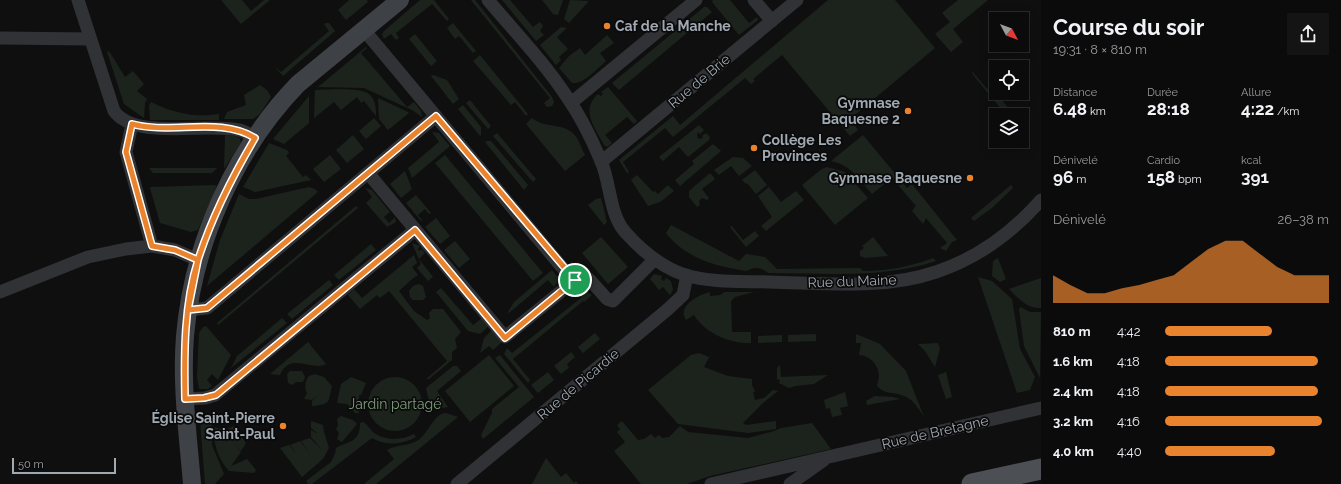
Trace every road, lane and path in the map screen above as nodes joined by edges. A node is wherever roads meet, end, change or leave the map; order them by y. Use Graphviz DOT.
graph roads {
  1 [pos="78,0"];
  2 [pos="400,0"];
  3 [pos="488,0"];
  4 [pos="696,0"];
  5 [pos="754,0"];
  6 [pos="797,0"];
  7 [pos="772,21"];
  8 [pos="364,30"];
  9 [pos="0,38"];
  10 [pos="90,39"];
  11 [pos="571,103"];
  12 [pos="436,116"];
  13 [pos="132,124"];
  14 [pos="255,138"];
  15 [pos="601,162"];
  16 [pos="368,173"];
  17 [pos="1041,200"];
  18 [pos="415,230"];
  19 [pos="152,246"];
  20 [pos="198,260"];
  21 [pos="654,260"];
  22 [pos="687,275"];
  23 [pos="575,280"];
  24 [pos="0,292"];
  25 [pos="188,310"];
  26 [pos="185,399"];
  27 [pos="1041,408"];
  28 [pos="829,457"];
  29 [pos="1041,469"];
  30 [pos="192,484"];
  31 [pos="457,484"];
  32 [pos="711,484"];
  33 [pos="790,484"];
  34 [pos="972,484"];
  1 -- 10 [label="street"];
  2 -- 8 [label="main road"];
  3 -- 11 [label="street, Rue du Maine"];
  4 -- 11 [label="street"];
  5 -- 7 [label="street"];
  6 -- 7 [label="street, Rue de Brie"];
  7 -- 15 [label="street, Rue de Brie"];
  8 -- 12 [label="street"];
  8 -- 14 [label="main road"];
  9 -- 10 [label="street"];
  10 -- 13 [label="street"];
  11 -- 15 [label="street, Rue du Maine"];
  12 -- 16 [label="street"];
  12 -- 23 [label="street"];
  13 -- 14 [label="street"];
  13 -- 19 [label="street"];
  14 -- 20 [label="main road"];
  15 -- 21 [label="street, Rue du Maine"];
  16 -- 18 [label="street"];
  16 -- 25 [label="street"];
  17 -- 22 [label="street, Rue du Maine"];
  18 -- 23 [label="street"];
  18 -- 26 [label="street"];
  19 -- 20 [label="street"];
  19 -- 24 [label="street"];
  20 -- 25 [label="main road"];
  21 -- 22 [label="street, Rue du Maine"];
  21 -- 23 [label="street"];
  22 -- 31 [label="street, Rue de Picardie"];
  25 -- 26 [label="main road"];
  26 -- 30 [label="main road"];
  27 -- 28 [label="street, Rue de Bretagne"];
  28 -- 32 [label="street, Rue de Bretagne"];
  28 -- 33 [label="street"];
  29 -- 34 [label="main road"];
}
